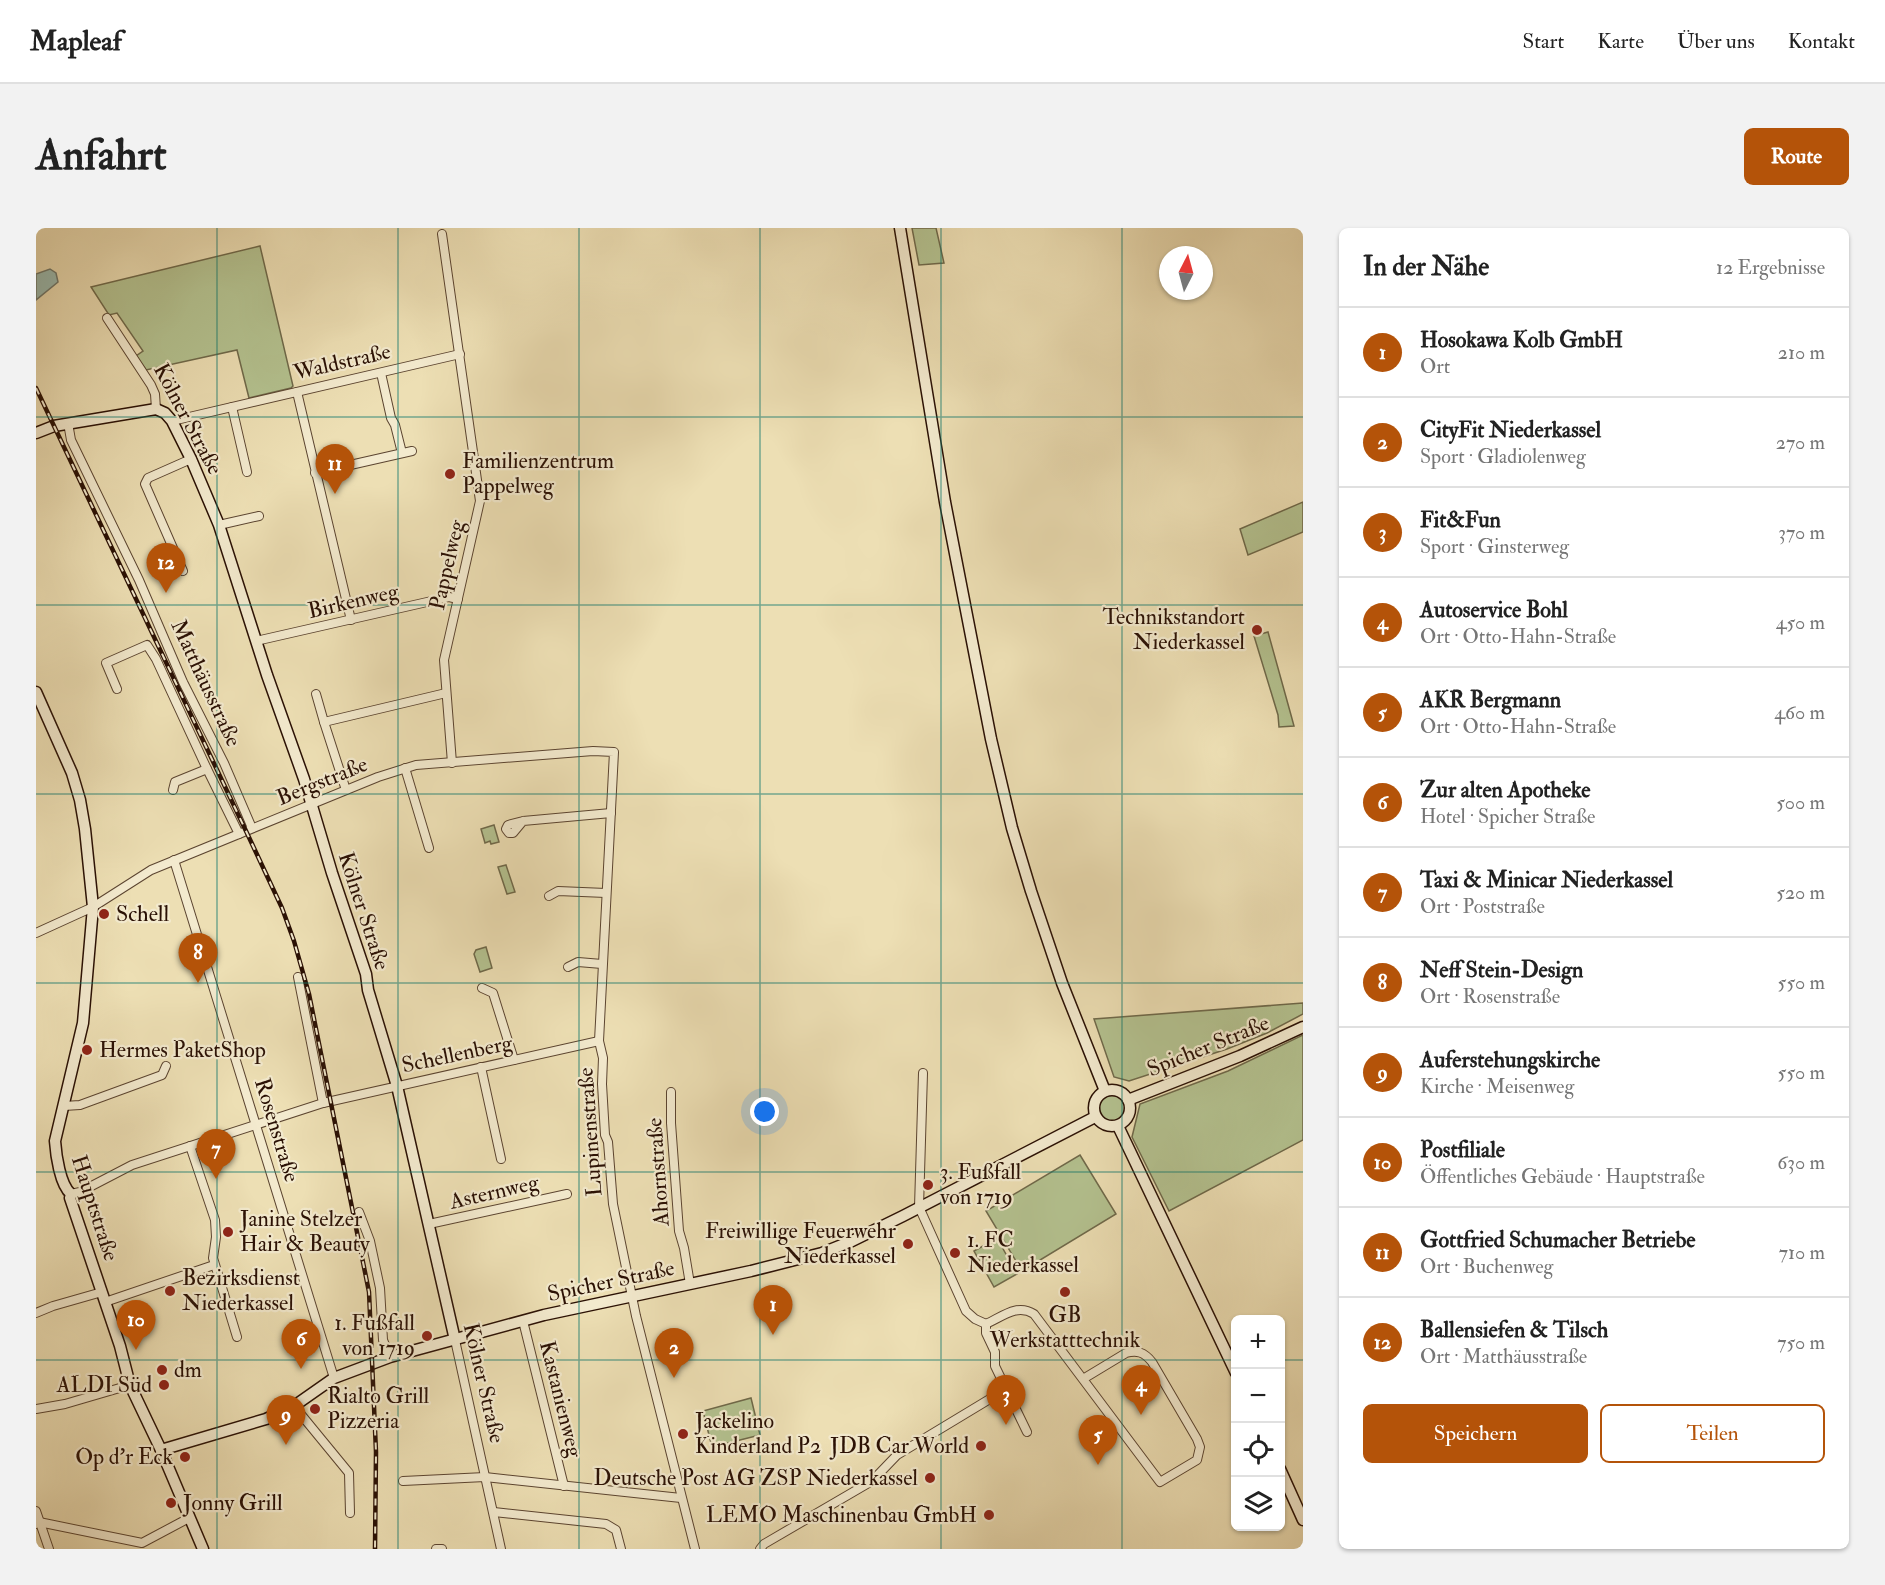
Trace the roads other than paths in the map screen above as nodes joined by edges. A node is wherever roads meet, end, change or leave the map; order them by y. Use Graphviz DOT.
graph roads {
  1 [pos="900,228"];
  2 [pos="442,234"];
  3 [pos="108,318"];
  4 [pos="460,354"];
  5 [pos="381,373"];
  6 [pos="297,392"];
  7 [pos="232,407"];
  8 [pos="156,409"];
  9 [pos="172,421"];
  10 [pos="68,423"];
  11 [pos="36,433"];
  12 [pos="412,451"];
  13 [pos="402,453"];
  14 [pos="191,459"];
  15 [pos="247,472"];
  16 [pos="315,473"];
  17 [pos="259,516"];
  18 [pos="219,525"];
  19 [pos="183,572"];
  20 [pos="458,599"];
  21 [pos="351,620"];
  22 [pos="256,641"];
  23 [pos="117,690"];
  24 [pos="36,692"];
  25 [pos="446,693"];
  26 [pos="316,694"];
  27 [pos="40,710"];
  28 [pos="324,722"];
  29 [pos="452,763"];
  30 [pos="405,768"];
  31 [pos="207,769"];
  32 [pos="612,783"];
  33 [pos="173,790"];
  34 [pos="346,790"];
  35 [pos="311,804"];
  36 [pos="611,813"];
  37 [pos="523,821"];
  38 [pos="252,828"];
  39 [pos="239,834"];
  40 [pos="429,848"];
  41 [pos="174,860"];
  42 [pos="606,893"];
  43 [pos="549,896"];
  44 [pos="93,908"];
  45 [pos="36,933"];
  46 [pos="602,964"];
  47 [pos="568,967"];
  48 [pos="298,977"];
  49 [pos="482,988"];
  50 [pos="1303,1027"];
  51 [pos="599,1041"];
  52 [pos="514,1060"];
  53 [pos="166,1066"];
  54 [pos="481,1067"];
  55 [pos="923,1073"];
  56 [pos="397,1086"];
  57 [pos="1105,1091"];
  58 [pos="670,1092"];
  59 [pos="1128,1100"];
  60 [pos="323,1103"];
  61 [pos="64,1106"];
  62 [pos="1095,1117"];
  63 [pos="257,1125"];
  64 [pos="1118,1126"];
  65 [pos="190,1146"];
  66 [pos="501,1159"];
  67 [pos="71,1194"];
  68 [pos="567,1194"];
  69 [pos="919,1207"];
  70 [pos="359,1212"];
  71 [pos="429,1224"];
  72 [pos="214,1265"];
  73 [pos="690,1284"];
  74 [pos="104,1297"];
  75 [pos="632,1297"];
  76 [pos="36,1313"];
  77 [pos="523,1321"];
  78 [pos="986,1324"];
  79 [pos="237,1337"];
  80 [pos="455,1340"];
  81 [pos="390,1357"];
  82 [pos="1234,1369"];
  83 [pos="334,1378"];
  84 [pos="1083,1379"];
  85 [pos="1003,1382"];
  86 [pos="130,1385"];
  87 [pos="294,1406"];
  88 [pos="36,1409"];
  89 [pos="1027,1432"];
  90 [pos="161,1450"];
  91 [pos="485,1477"];
  92 [pos="1284,1477"];
  93 [pos="403,1481"];
  94 [pos="564,1486"];
  95 [pos="681,1498"];
  96 [pos="36,1511"];
  97 [pos="494,1512"];
  98 [pos="350,1514"];
  99 [pos="189,1518"];
  100 [pos="1303,1520"];
  101 [pos="38,1523"];
  102 [pos="142,1546"];
  103 [pos="49,1549"];
  104 [pos="203,1549"];
  105 [pos="436,1549"];
  106 [pos="442,1549"];
  107 [pos="501,1549"];
  108 [pos="621,1549"];
  109 [pos="695,1549"];
  110 [pos="760,1549"];
  1 -- 57 [label="street"];
  2 -- 4 [label="street, Pappelweg"];
  3 -- 8 [label="street, Kölner Straße"];
  4 -- 5 [label="street, Waldstraße"];
  4 -- 20 [label="street, Pappelweg"];
  5 -- 6 [label="street, Waldstraße"];
  5 -- 13 [label="street"];
  6 -- 7 [label="street, Waldstraße"];
  6 -- 16 [label="street"];
  7 -- 9 [label="street, Waldstraße"];
  7 -- 15 [label="street"];
  8 -- 9 [label="street, Kölner Straße"];
  8 -- 10 [label="street"];
  9 -- 14 [label="street, Kölner Straße"];
  10 -- 11 [label="street"];
  10 -- 38 [label="street, Matthäusstraße"];
  12 -- 13 [label="street"];
  13 -- 16 [label="street"];
  14 -- 18 [label="street, Kölner Straße"];
  14 -- 19 [label="street"];
  16 -- 21 [label="street"];
  17 -- 18 [label="street"];
  18 -- 22 [label="street, Kölner Straße"];
  20 -- 21 [label="street, Birkenweg"];
  20 -- 25 [label="street, Pappelweg"];
  21 -- 22 [label="street, Birkenweg"];
  22 -- 35 [label="street, Kölner Straße"];
  23 -- 31 [label="street"];
  24 -- 27 [label="street, Hauptstraße"];
  25 -- 28 [label="street"];
  25 -- 29 [label="street, Pappelweg"];
  26 -- 28 [label="street"];
  27 -- 44 [label="street, Hauptstraße"];
  28 -- 34 [label="street"];
  29 -- 30 [label="street, Bergstraße"];
  29 -- 32 [label="street, Bergstraße"];
  30 -- 34 [label="street, Bergstraße"];
  30 -- 40 [label="street"];
  31 -- 33 [label="street"];
  31 -- 39 [label="street"];
  32 -- 36 [label="street, Lupinenstraße"];
  34 -- 35 [label="street, Bergstraße"];
  35 -- 38 [label="street, Bergstraße"];
  35 -- 56 [label="street, Kölner Straße"];
  36 -- 37 [label="street"];
  36 -- 42 [label="street, Lupinenstraße"];
  38 -- 39 [label="street, Bergstraße"];
  39 -- 41 [label="street, Bergstraße"];
  41 -- 44 [label="street, Bergstraße"];
  41 -- 63 [label="street, Rosenstraße"];
  42 -- 43 [label="street"];
  42 -- 46 [label="street, Lupinenstraße"];
  44 -- 45 [label="street, Bergstraße"];
  44 -- 61 [label="street, Hauptstraße"];
  46 -- 47 [label="street"];
  46 -- 51 [label="street, Lupinenstraße"];
  48 -- 60 [label="street"];
  49 -- 52 [label="street"];
  50 -- 59 [label="street, Spicher Straße"];
  51 -- 52 [label="street, Schellenberg"];
  51 -- 75 [label="street, Lupinenstraße"];
  52 -- 54 [label="street, Schellenberg"];
  53 -- 61 [label="street"];
  54 -- 56 [label="street, Schellenberg"];
  54 -- 66 [label="street"];
  55 -- 69 [label="street"];
  56 -- 60 [label="street, Schellenberg"];
  56 -- 71 [label="street, Kölner Straße"];
  57 -- 59 [label="street"];
  57 -- 62 [label="street"];
  58 -- 73 [label="street, Ahornstraße"];
  59 -- 64 [label="street"];
  60 -- 63 [label="street, Schellenberg"];
  61 -- 67 [label="street, Hauptstraße"];
  62 -- 64 [label="street"];
  62 -- 69 [label="street, Spicher Straße"];
  63 -- 65 [label="street, Schellenberg"];
  63 -- 83 [label="street, Rosenstraße"];
  64 -- 82 [label="street"];
  65 -- 67 [label="street, Schellenberg"];
  65 -- 72 [label="street"];
  67 -- 74 [label="street, Hauptstraße"];
  68 -- 71 [label="street, Asternweg"];
  69 -- 73 [label="street, Spicher Straße"];
  69 -- 78 [label="street"];
  70 -- 81 [label="street"];
  71 -- 80 [label="street, Kölner Straße"];
  72 -- 74 [label="street"];
  72 -- 79 [label="street"];
  73 -- 75 [label="street, Spicher Straße"];
  74 -- 76 [label="street"];
  74 -- 86 [label="street, Hauptstraße"];
  75 -- 77 [label="street, Spicher Straße"];
  75 -- 95 [label="street, Lupinenstraße"];
  77 -- 80 [label="street, Spicher Straße"];
  77 -- 94 [label="street, Kastanienweg"];
  78 -- 84 [label="street"];
  78 -- 85 [label="street"];
  80 -- 81 [label="street, Spicher Straße"];
  80 -- 91 [label="street, Kölner Straße"];
  81 -- 83 [label="street, Spicher Straße"];
  83 -- 87 [label="street, Spicher Straße"];
  84 -- 84 [label="street"];
  85 -- 89 [label="street"];
  85 -- 110 [label="street"];
  86 -- 88 [label="street"];
  86 -- 90 [label="street, Hauptstraße"];
  87 -- 90 [label="street, Spicher Straße"];
  87 -- 98 [label="street"];
  90 -- 99 [label="street, Hauptstraße"];
  91 -- 93 [label="street"];
  91 -- 94 [label="street"];
  91 -- 97 [label="street, Kölner Straße"];
  92 -- 100 [label="street"];
  94 -- 95 [label="street"];
  95 -- 109 [label="street, Lupinenstraße"];
  96 -- 101 [label="street"];
  97 -- 107 [label="street, Kölner Straße"];
  97 -- 108 [label="street"];
  99 -- 102 [label="street"];
  99 -- 104 [label="street, Hauptstraße"];
  101 -- 102 [label="street"];
  101 -- 103 [label="street"];
  105 -- 106 [label="street"];
}
